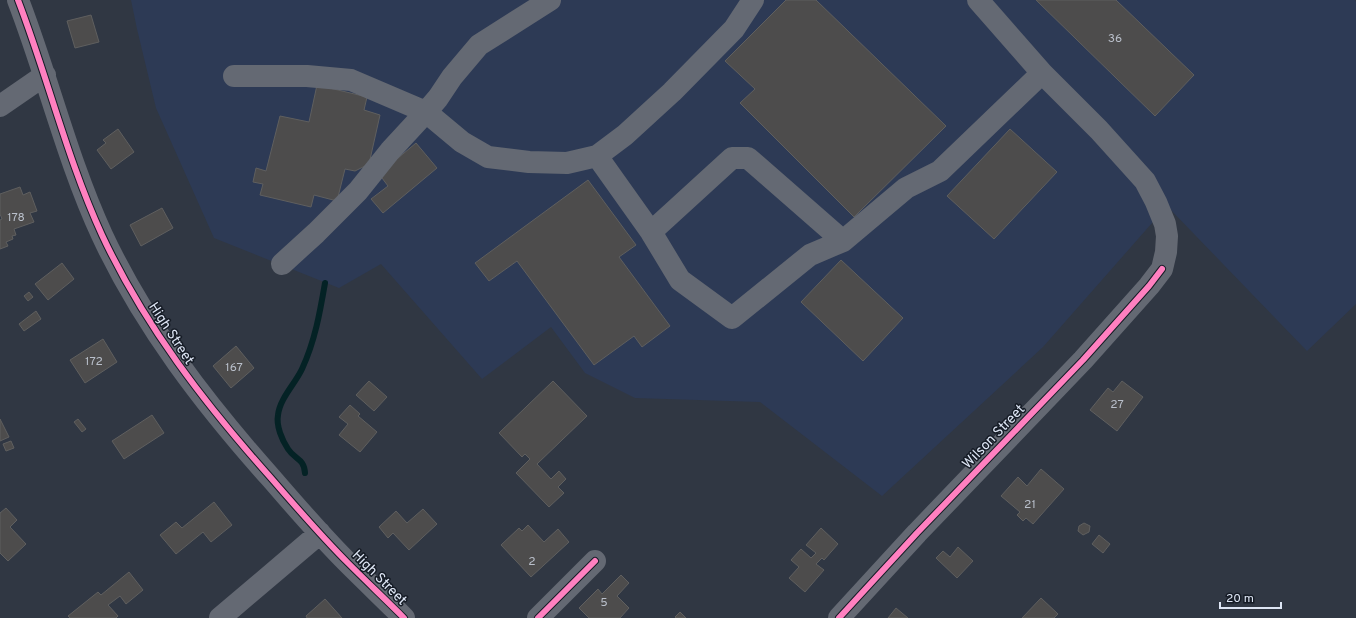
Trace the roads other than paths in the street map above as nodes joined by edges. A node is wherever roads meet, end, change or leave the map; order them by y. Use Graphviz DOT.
graph roads {
  1 [pos="18,0"];
  2 [pos="550,0"];
  3 [pos="753,0"];
  4 [pos="978,0"];
  5 [pos="1042,73"];
  6 [pos="45,75"];
  7 [pos="234,76"];
  8 [pos="0,106"];
  9 [pos="426,112"];
  10 [pos="597,156"];
  11 [pos="651,232"];
  12 [pos="843,241"];
  13 [pos="282,264"];
  14 [pos="320,533"];
  15 [pos="595,561"];
  16 [pos="220,618"];
  17 [pos="404,618"];
  18 [pos="538,618"];
  19 [pos="839,618"];
  1 -- 6 [label="street, High Street"];
  2 -- 9 [label="street"];
  3 -- 10 [label="street"];
  4 -- 5 [label="street"];
  5 -- 12 [label="street"];
  5 -- 19 [label="street, Wilson Street"];
  6 -- 8 [label="street"];
  6 -- 14 [label="street, High Street"];
  7 -- 9 [label="street"];
  9 -- 10 [label="street"];
  9 -- 13 [label="street"];
  10 -- 11 [label="street"];
  11 -- 12 [label="street"];
  11 -- 12 [label="street"];
  14 -- 16 [label="street"];
  14 -- 17 [label="street, High Street"];
  15 -- 18 [label="street"];
}
